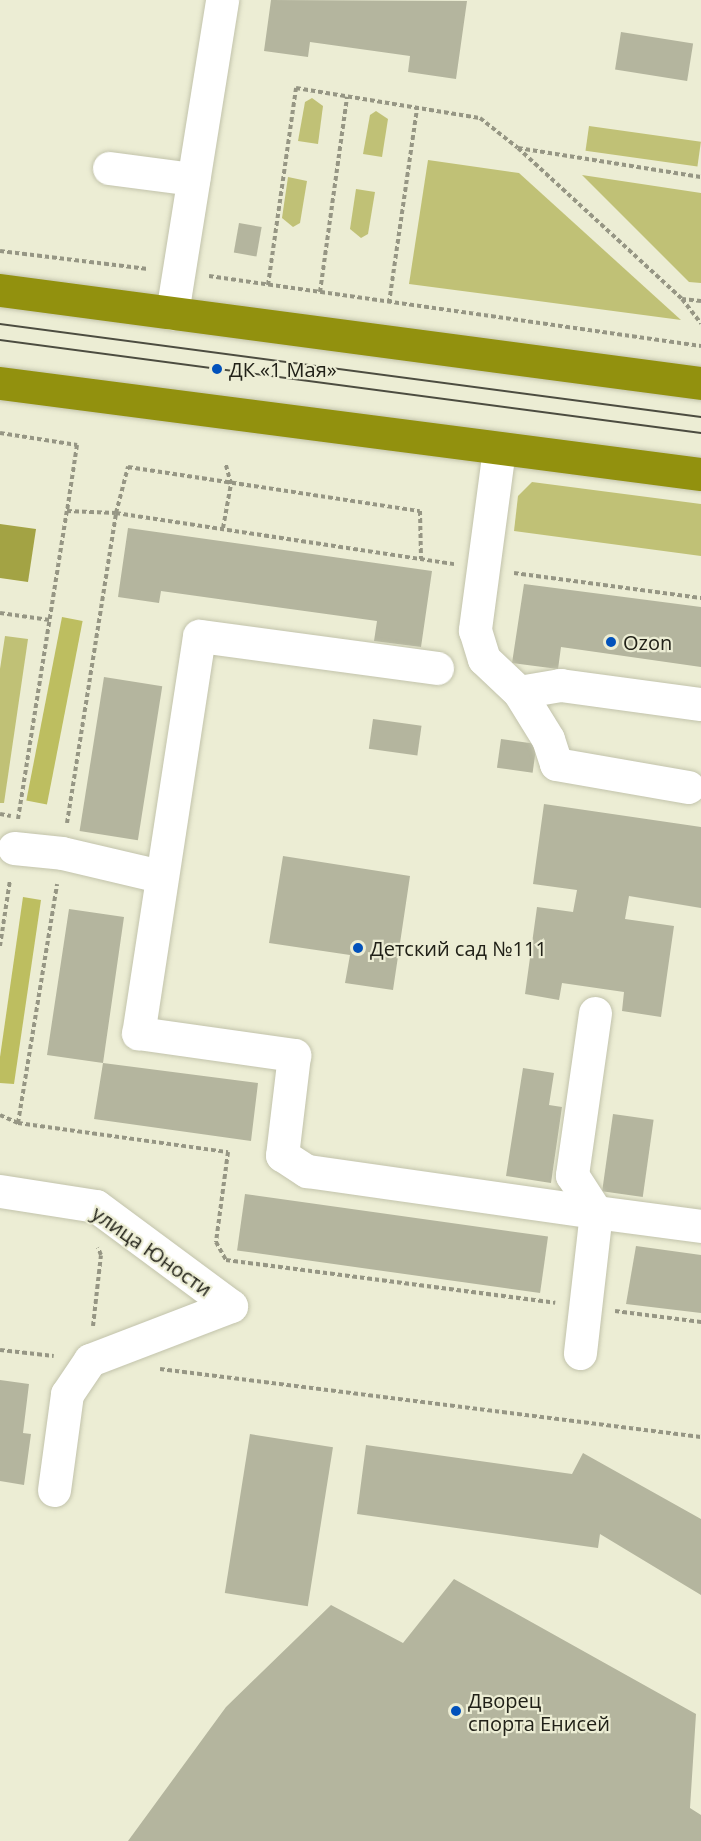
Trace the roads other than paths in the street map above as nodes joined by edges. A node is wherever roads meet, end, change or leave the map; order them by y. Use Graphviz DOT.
graph roads {
  1 [pos="222,0"];
  2 [pos="109,168"];
  3 [pos="193,179"];
  4 [pos="0,290"];
  5 [pos="172,313"];
  6 [pos="0,383"];
  7 [pos="701,383"];
  8 [pos="498,449"];
  9 [pos="701,474"];
  10 [pos="437,668"];
  11 [pos="519,692"];
  12 [pos="701,704"];
  13 [pos="688,787"];
  14 [pos="14,848"];
  15 [pos="160,876"];
  16 [pos="595,1013"];
  17 [pos="0,1191"];
  18 [pos="596,1212"];
  19 [pos="701,1226"];
  20 [pos="580,1353"];
  21 [pos="54,1490"];
  1 -- 3 [label="street"];
  2 -- 3 [label="street"];
  3 -- 5 [label="street"];
  4 -- 5 [label="highway"];
  5 -- 7 [label="highway"];
  6 -- 8 [label="highway"];
  8 -- 9 [label="highway"];
  8 -- 11 [label="street"];
  10 -- 15 [label="street"];
  11 -- 12 [label="street"];
  11 -- 13 [label="street"];
  14 -- 15 [label="street"];
  15 -- 18 [label="street"];
  16 -- 18 [label="street"];
  17 -- 21 [label="street, улица Юности"];
  18 -- 19 [label="street"];
  18 -- 20 [label="street"];
}
